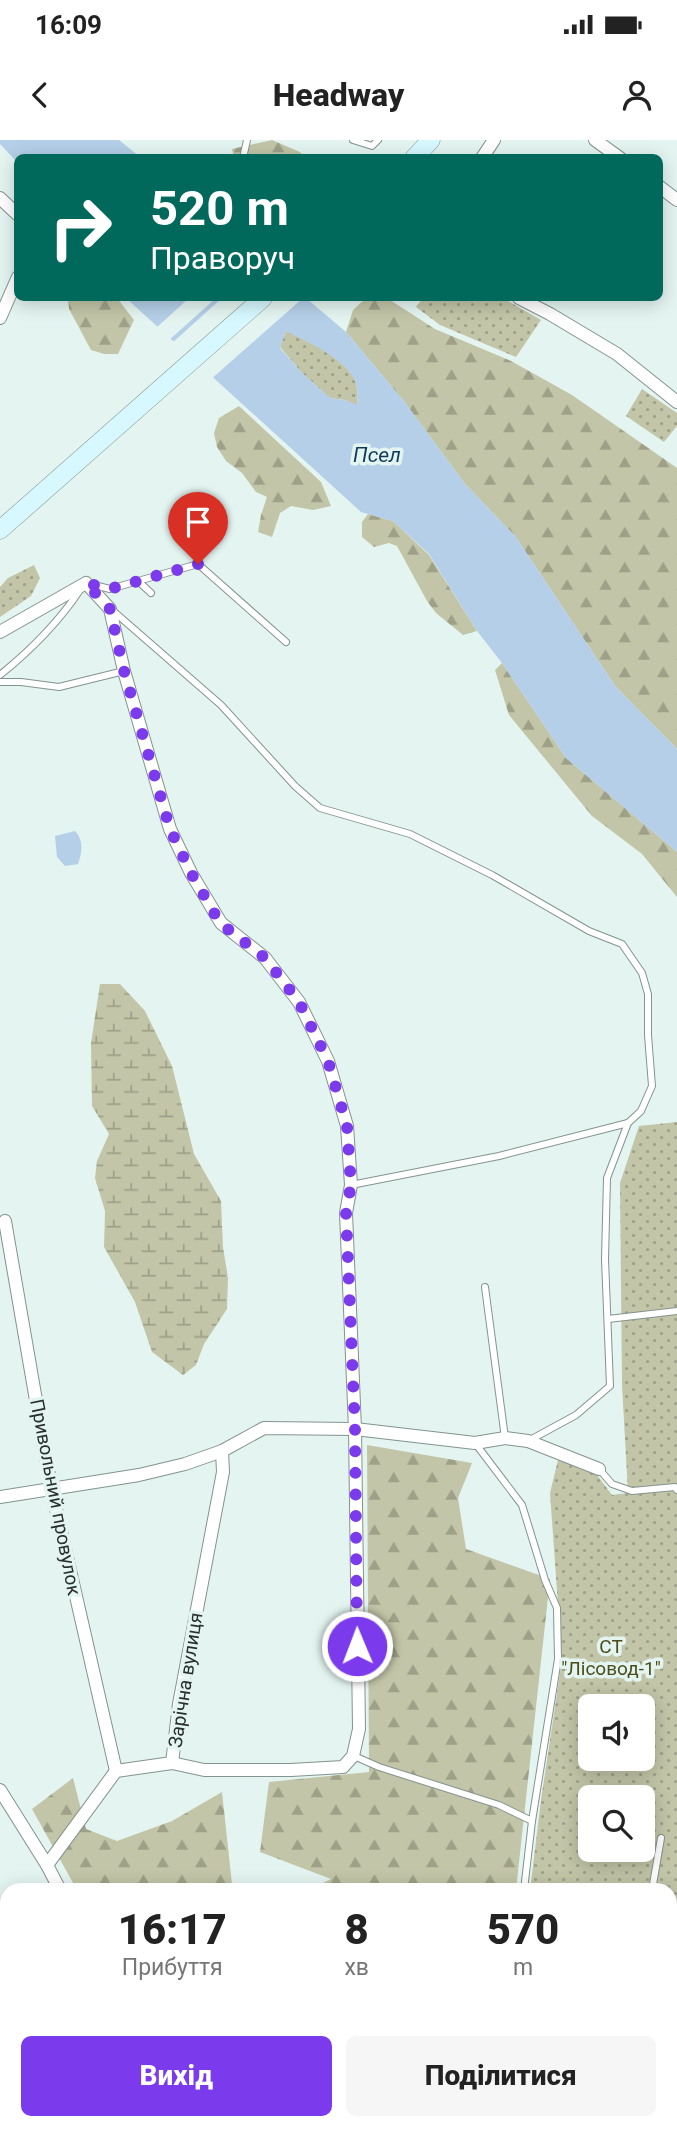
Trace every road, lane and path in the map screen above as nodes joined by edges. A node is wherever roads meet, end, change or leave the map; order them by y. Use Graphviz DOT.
graph roads {
  1 [pos="354,140"];
  2 [pos="378,140"];
  3 [pos="431,140"];
  4 [pos="595,140"];
  5 [pos="418,154"];
  6 [pos="614,154"];
  7 [pos="663,189"];
  8 [pos="0,198"];
  9 [pos="677,200"];
  10 [pos="14,211"];
  11 [pos="14,286"];
  12 [pos="260,301"];
  13 [pos="525,301"];
  14 [pos="0,318"];
  15 [pos="677,402"];
  16 [pos="0,530"];
  17 [pos="138,581"];
  18 [pos="86,583"];
  19 [pos="151,593"];
  20 [pos="110,609"];
  21 [pos="0,632"];
  22 [pos="286,642"];
  23 [pos="124,671"];
  24 [pos="0,675"];
  25 [pos="0,682"];
  26 [pos="628,1123"];
  27 [pos="351,1185"];
  28 [pos="5,1221"];
  29 [pos="485,1287"];
  30 [pos="677,1311"];
  31 [pos="608,1319"];
  32 [pos="355,1429"];
  33 [pos="505,1438"];
  34 [pos="528,1441"];
  35 [pos="475,1443"];
  36 [pos="222,1451"];
  37 [pos="599,1469"];
  38 [pos="51,1488"];
  39 [pos="676,1488"];
  40 [pos="0,1497"];
  41 [pos="353,1756"];
  42 [pos="172,1763"];
  43 [pos="116,1771"];
  44 [pos="0,1790"];
  45 [pos="532,1821"];
  46 [pos="661,1838"];
  47 [pos="47,1865"];
  48 [pos="56,1883"];
  49 [pos="525,1883"];
  50 [pos="653,1883"];
  1 -- 2 [label="lane"];
  3 -- 5 [label="main road"];
  4 -- 6 [label="street"];
  7 -- 9 [label="street"];
  8 -- 10 [label="street"];
  11 -- 14 [label="street"];
  12 -- 16 [label="main road"];
  13 -- 15 [label="street"];
  17 -- 18 [label="lane"];
  17 -- 19 [label="lane"];
  17 -- 22 [label="lane"];
  18 -- 20 [label="street"];
  18 -- 21 [label="street"];
  18 -- 24 [label="lane"];
  20 -- 23 [label="street"];
  20 -- 26 [label="lane"];
  23 -- 25 [label="lane"];
  23 -- 27 [label="street"];
  26 -- 27 [label="lane"];
  26 -- 31 [label="lane"];
  27 -- 32 [label="street"];
  28 -- 38 [label="street, Привольний провулок"];
  29 -- 33 [label="lane"];
  30 -- 31 [label="lane"];
  31 -- 34 [label="lane"];
  32 -- 35 [label="street"];
  32 -- 36 [label="street"];
  32 -- 41 [label="street"];
  33 -- 34 [label="street"];
  33 -- 35 [label="street"];
  34 -- 37 [label="street"];
  35 -- 45 [label="lane"];
  36 -- 38 [label="street"];
  36 -- 42 [label="street, Зарічна вулиця"];
  37 -- 39 [label="lane"];
  38 -- 40 [label="street"];
  38 -- 43 [label="street, Привольний провулок"];
  41 -- 42 [label="street, Зарічна вулиця"];
  41 -- 45 [label="lane"];
  42 -- 43 [label="street"];
  43 -- 47 [label="street"];
  44 -- 47 [label="street"];
  45 -- 49 [label="lane"];
  46 -- 50 [label="lane"];
  47 -- 48 [label="street"];
}
